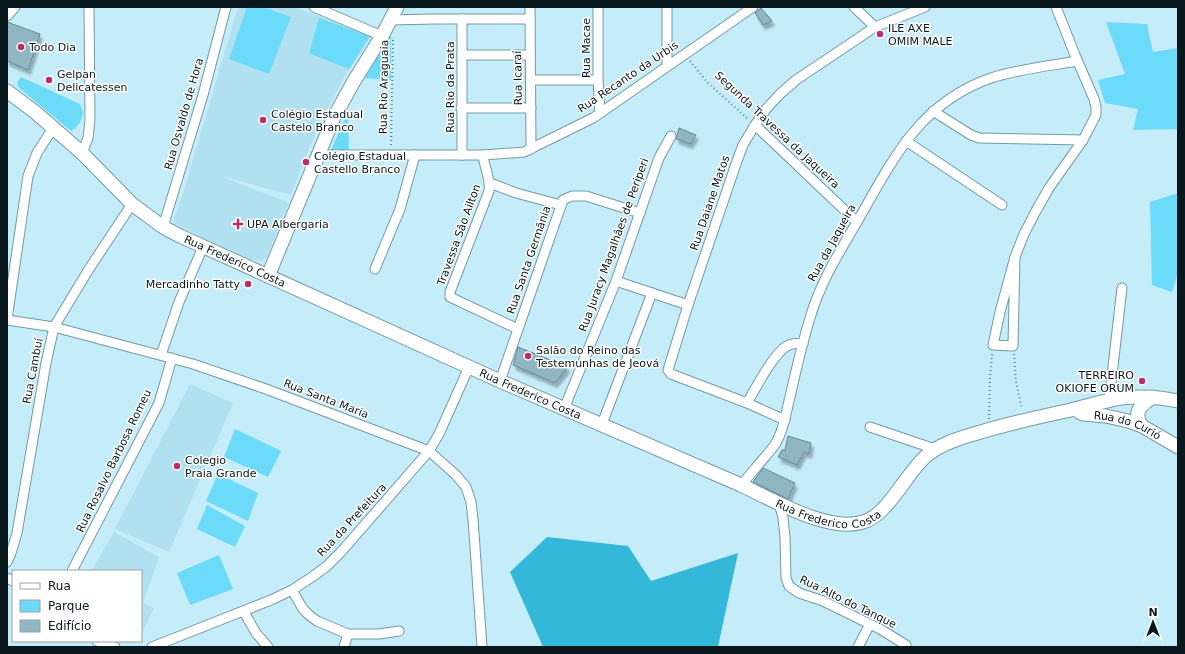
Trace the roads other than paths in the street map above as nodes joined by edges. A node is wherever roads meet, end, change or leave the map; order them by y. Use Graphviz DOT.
graph roads {
  1 [pos="14,7"];
  2 [pos="89,7"];
  3 [pos="226,7"];
  4 [pos="314,7"];
  5 [pos="397,7"];
  6 [pos="530,7"];
  7 [pos="598,7"];
  8 [pos="667,7"];
  9 [pos="753,7"];
  10 [pos="854,7"];
  11 [pos="925,7"];
  12 [pos="1056,7"];
  13 [pos="7,16"];
  14 [pos="462,19"];
  15 [pos="530,19"];
  16 [pos="392,20"];
  17 [pos="875,27"];
  18 [pos="382,36"];
  19 [pos="462,54"];
  20 [pos="530,55"];
  21 [pos="1077,61"];
  22 [pos="667,66"];
  23 [pos="531,80"];
  24 [pos="598,80"];
  25 [pos="7,90"];
  26 [pos="461,108"];
  27 [pos="531,108"];
  28 [pos="933,111"];
  29 [pos="600,113"];
  30 [pos="754,125"];
  31 [pos="53,128"];
  32 [pos="671,136"];
  33 [pos="1084,140"];
  34 [pos="906,141"];
  35 [pos="531,149"];
  36 [pos="82,153"];
  37 [pos="318,155"];
  38 [pos="415,155"];
  39 [pos="462,155"];
  40 [pos="483,155"];
  41 [pos="490,184"];
  42 [pos="132,204"];
  43 [pos="561,205"];
  44 [pos="1002,205"];
  45 [pos="640,213"];
  46 [pos="857,222"];
  47 [pos="163,227"];
  48 [pos="203,247"];
  49 [pos="1015,257"];
  50 [pos="375,269"];
  51 [pos="268,276"];
  52 [pos="616,281"];
  53 [pos="1122,288"];
  54 [pos="652,293"];
  55 [pos="688,305"];
  56 [pos="7,319"];
  57 [pos="54,327"];
  58 [pos="518,329"];
  59 [pos="802,344"];
  60 [pos="161,356"];
  61 [pos="172,358"];
  62 [pos="469,367"];
  63 [pos="500,380"];
  64 [pos="1153,397"];
  65 [pos="1109,401"];
  66 [pos="1178,401"];
  67 [pos="747,403"];
  68 [pos="564,409"];
  69 [pos="1076,409"];
  70 [pos="785,420"];
  71 [pos="602,424"];
  72 [pos="1142,426"];
  73 [pos="870,427"];
  74 [pos="1178,447"];
  75 [pos="935,449"];
  76 [pos="429,451"];
  77 [pos="741,485"];
  78 [pos="779,503"];
  79 [pos="7,562"];
  80 [pos="73,570"];
  81 [pos="292,590"];
  82 [pos="244,612"];
  83 [pos="870,624"];
  84 [pos="398,631"];
  85 [pos="348,634"];
  86 [pos="100,642"];
  87 [pos="907,646"];
  88 [pos="115,647"];
  89 [pos="152,647"];
  90 [pos="268,647"];
  91 [pos="344,647"];
  92 [pos="482,647"];
  93 [pos="858,647"];
  1 -- 13 [label="street"];
  2 -- 36 [label="street"];
  3 -- 47 [label="street, Rua Osvaldo de Hora"];
  4 -- 18 [label="street"];
  5 -- 16 [label="main road"];
  6 -- 15 [label="street, Rua Icaraí"];
  7 -- 24 [label="street, Rua Macae"];
  8 -- 22 [label="street"];
  9 -- 22 [label="street, Rua Recanto da Urbis"];
  10 -- 17 [label="street"];
  11 -- 17 [label="street, Rua Daiane Matos"];
  12 -- 21 [label="street"];
  14 -- 15 [label="street"];
  14 -- 16 [label="street"];
  14 -- 19 [label="street, Rua Rio da Prata"];
  15 -- 20 [label="street, Rua Icaraí"];
  16 -- 18 [label="main road"];
  17 -- 30 [label="street, Rua Daiane Matos"];
  18 -- 37 [label="main road"];
  19 -- 20 [label="street"];
  19 -- 26 [label="street, Rua Rio da Prata"];
  20 -- 23 [label="street, Rua Icaraí"];
  21 -- 28 [label="street, Rua da Jaqueira"];
  21 -- 33 [label="street"];
  22 -- 29 [label="street, Rua Recanto da Urbis"];
  23 -- 24 [label="street"];
  23 -- 27 [label="street, Rua Icaraí"];
  24 -- 29 [label="street, Rua Macae"];
  25 -- 31 [label="main road, Rua Frederico Costa"];
  26 -- 27 [label="street"];
  26 -- 39 [label="street, Rua Rio da Prata"];
  27 -- 35 [label="street, Rua Icaraí"];
  28 -- 33 [label="street"];
  28 -- 34 [label="street, Rua da Jaqueira"];
  29 -- 35 [label="street, Rua Recanto da Urbis"];
  30 -- 46 [label="street, Segunda Travessa da Jaqueira"];
  30 -- 55 [label="street, Rua Daiane Matos"];
  31 -- 36 [label="main road, Rua Frederico Costa"];
  31 -- 56 [label="street"];
  32 -- 45 [label="street, Rua Juracy Magalhâes de Periperi"];
  33 -- 49 [label="street"];
  34 -- 44 [label="street"];
  34 -- 46 [label="street, Rua da Jaqueira"];
  35 -- 40 [label="street, Rua Recanto da Urbis"];
  36 -- 42 [label="main road, Rua Frederico Costa"];
  37 -- 38 [label="street, Rua Recanto da Urbis"];
  37 -- 51 [label="main road"];
  38 -- 39 [label="street, Rua Recanto da Urbis"];
  38 -- 50 [label="street"];
  39 -- 40 [label="street, Rua Recanto da Urbis"];
  40 -- 41 [label="street, Travessa Sâo Ailton"];
  41 -- 43 [label="street"];
  41 -- 58 [label="street, Travessa Sâo Ailton"];
  42 -- 47 [label="main road, Rua Frederico Costa"];
  42 -- 57 [label="street, Rua Cambuí"];
  43 -- 45 [label="street, Rua Santa Germânia"];
  43 -- 58 [label="street, Rua Santa Germânia"];
  45 -- 52 [label="street, Rua Juracy Magalhâes de Periperi"];
  46 -- 59 [label="street, Rua da Jaqueira"];
  47 -- 48 [label="main road, Rua Frederico Costa"];
  48 -- 51 [label="main road, Rua Frederico Costa"];
  48 -- 60 [label="street"];
  49 -- 49 [label="street"];
  51 -- 62 [label="main road, Rua Frederico Costa"];
  52 -- 54 [label="street"];
  52 -- 68 [label="street, Rua Juracy Magalhâes de Periperi"];
  53 -- 65 [label="street"];
  54 -- 55 [label="street"];
  54 -- 71 [label="street"];
  55 -- 67 [label="street, Rua Daiane Matos"];
  56 -- 57 [label="street, Rua Santa Maria"];
  57 -- 60 [label="street, Rua Santa Maria"];
  57 -- 79 [label="street, Rua Cambuí"];
  58 -- 63 [label="street, Rua Santa Germânia"];
  59 -- 67 [label="street"];
  59 -- 70 [label="street, Rua da Jaqueira"];
  60 -- 61 [label="street, Rua Santa Maria"];
  61 -- 76 [label="street, Rua Santa Maria"];
  61 -- 80 [label="street, Rua Rosalvo Barbosa Romeu"];
  62 -- 63 [label="main road, Rua Frederico Costa"];
  62 -- 76 [label="street, Rua da Prefeitura"];
  63 -- 68 [label="main road, Rua Frederico Costa"];
  64 -- 65 [label="main road, Rua Frederico Costa"];
  64 -- 66 [label="main road, Rua Frederico Costa"];
  64 -- 72 [label="main road"];
  65 -- 69 [label="main road, Rua Frederico Costa"];
  67 -- 70 [label="street, Rua Daiane Matos"];
  68 -- 71 [label="main road, Rua Frederico Costa"];
  69 -- 72 [label="main road, Rua do Curió"];
  69 -- 75 [label="main road, Rua Frederico Costa"];
  70 -- 77 [label="street, Rua da Jaqueira"];
  71 -- 77 [label="main road, Rua Frederico Costa"];
  72 -- 74 [label="main road, Rua do Curió"];
  73 -- 75 [label="street"];
  75 -- 78 [label="main road, Rua Frederico Costa"];
  76 -- 81 [label="street, Rua da Prefeitura"];
  76 -- 92 [label="street, Rua Santa Maria"];
  77 -- 78 [label="main road, Rua Frederico Costa"];
  78 -- 83 [label="street, Rua Alto do Tanque"];
  81 -- 82 [label="street, Rua da Prefeitura"];
  81 -- 85 [label="street"];
  82 -- 89 [label="street, Rua da Prefeitura"];
  82 -- 90 [label="street"];
  83 -- 87 [label="street, Rua Alto do Tanque"];
  83 -- 93 [label="street"];
  84 -- 85 [label="street"];
  85 -- 91 [label="street"];
  86 -- 88 [label="street"];
}
